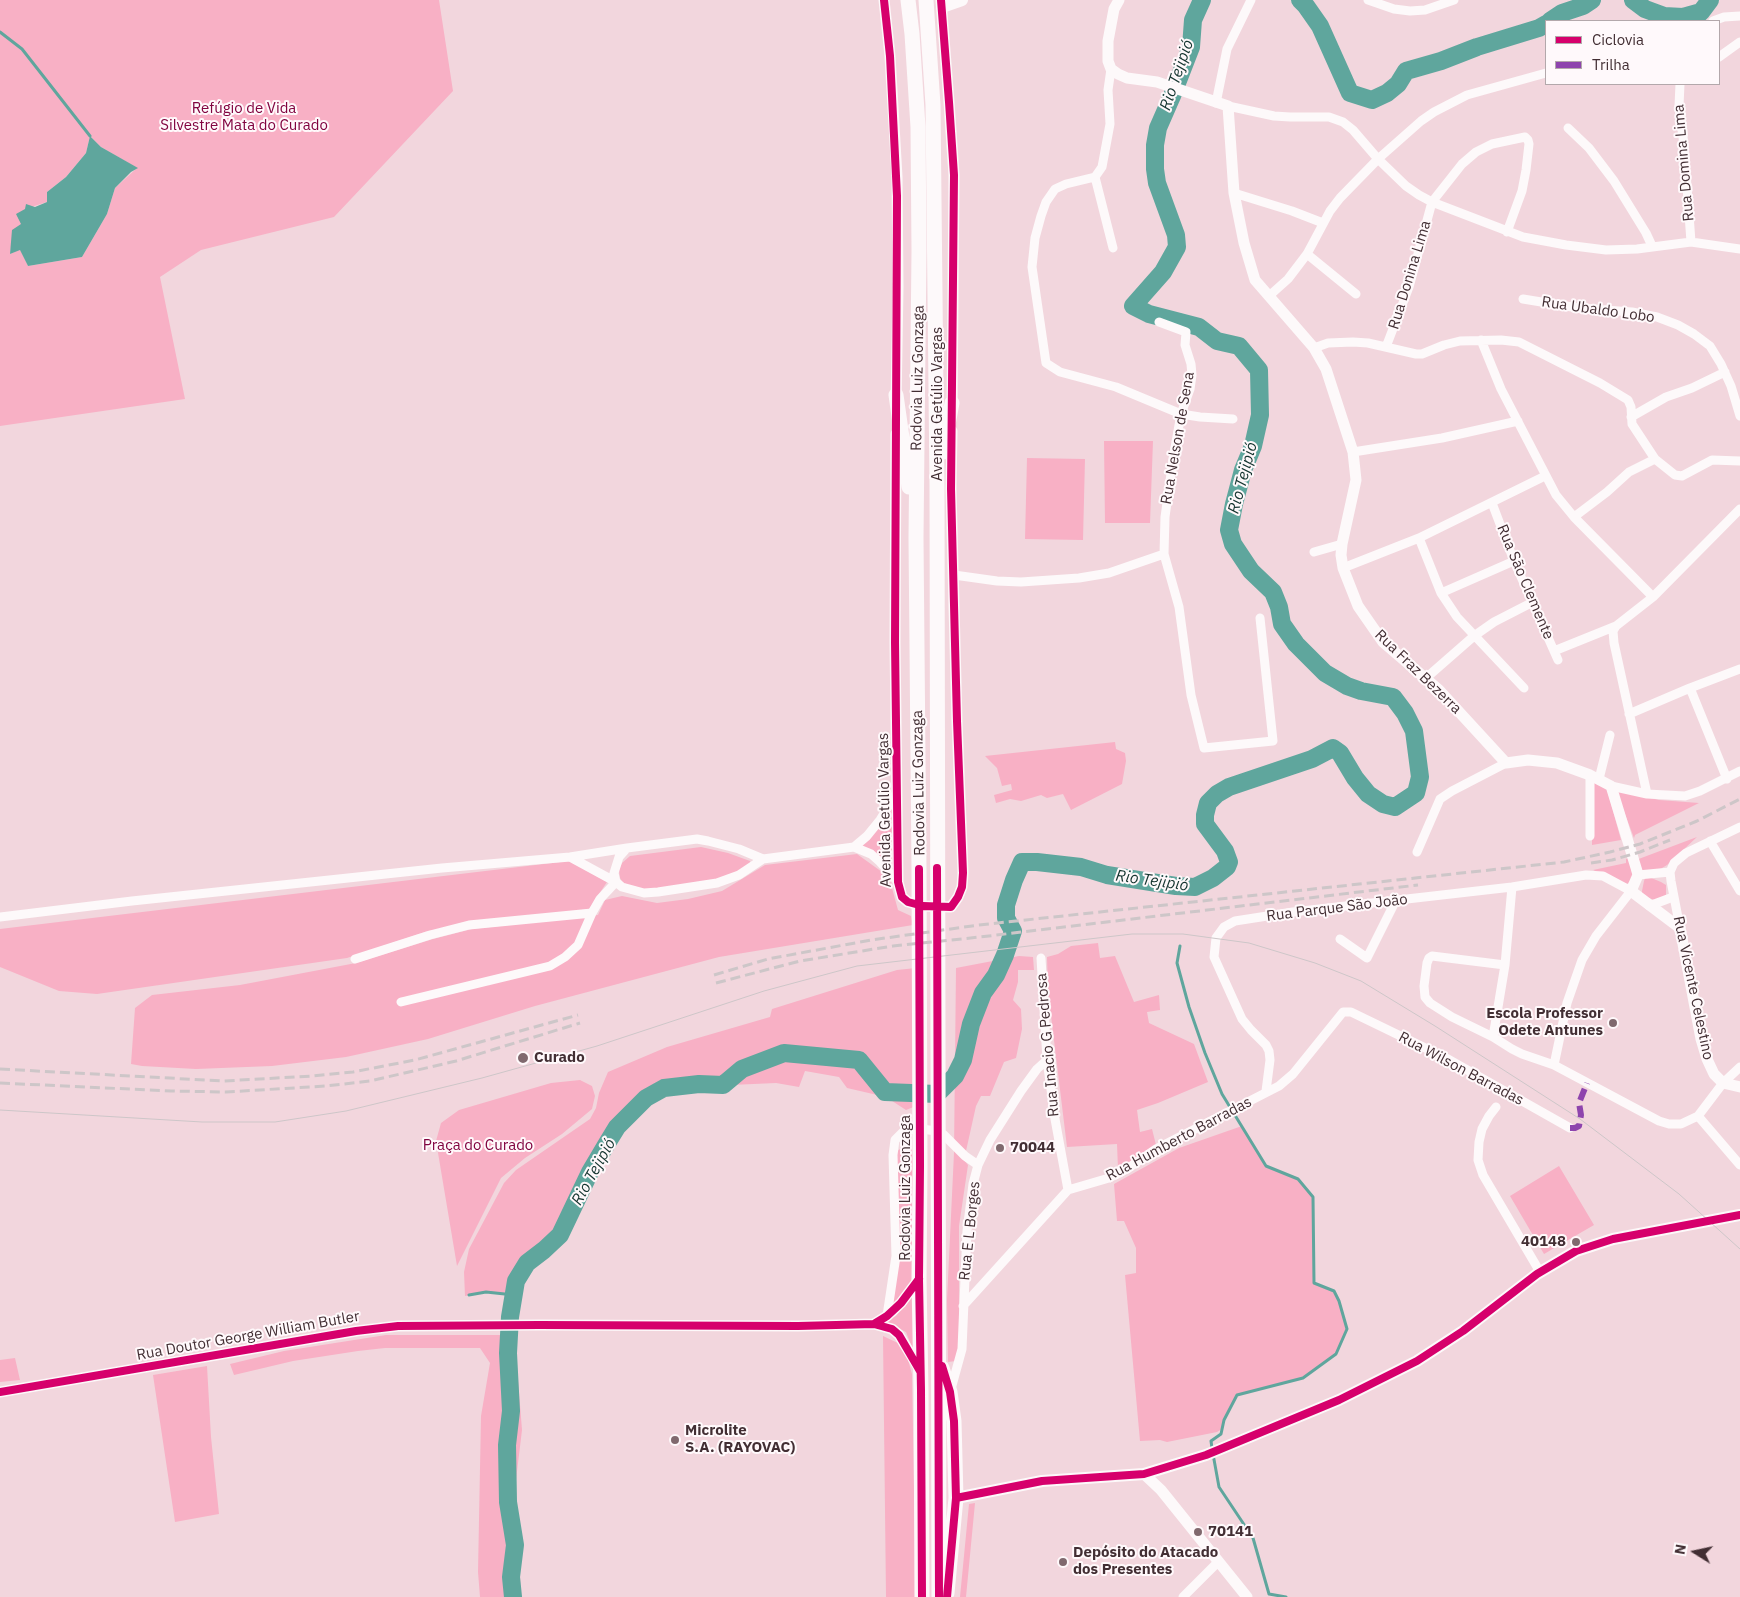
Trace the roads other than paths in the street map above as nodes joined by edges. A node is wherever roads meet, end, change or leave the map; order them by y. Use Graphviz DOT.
graph roads {
  1 [pos="884,0"];
  2 [pos="908,0"];
  3 [pos="926,0"];
  4 [pos="962,0"];
  5 [pos="1252,0"];
  6 [pos="1368,0"];
  7 [pos="1454,0"];
  8 [pos="941,3"];
  9 [pos="1114,3"];
  10 [pos="1740,16"];
  11 [pos="1716,20"];
  12 [pos="1740,42"];
  13 [pos="1720,56"];
  14 [pos="1112,69"];
  15 [pos="1545,72"];
  16 [pos="1680,85"];
  17 [pos="1216,102"];
  18 [pos="1228,106"];
  19 [pos="1568,128"];
  20 [pos="1378,159"];
  21 [pos="1095,177"];
  22 [pos="1234,193"];
  23 [pos="1432,202"];
  24 [pos="1323,223"];
  25 [pos="1507,232"];
  26 [pos="1690,242"];
  27 [pos="1652,246"];
  28 [pos="1113,248"];
  29 [pos="1740,249"];
  30 [pos="1307,254"];
  31 [pos="1356,294"];
  32 [pos="1269,296"];
  33 [pos="1523,299"];
  34 [pos="1159,322"];
  35 [pos="1481,340"];
  36 [pos="1386,347"];
  37 [pos="1314,348"];
  38 [pos="1725,372"];
  39 [pos="896,395"];
  40 [pos="952,403"];
  41 [pos="1181,414"];
  42 [pos="1740,416"];
  43 [pos="1631,417"];
  44 [pos="1233,420"];
  45 [pos="1518,422"];
  46 [pos="1353,452"];
  47 [pos="1655,459"];
  48 [pos="1740,459"];
  49 [pos="1545,476"];
  50 [pos="936,485"];
  51 [pos="1492,503"];
  52 [pos="1740,509"];
  53 [pos="1574,517"];
  54 [pos="916,538"];
  55 [pos="1419,538"];
  56 [pos="1342,544"];
  57 [pos="1314,552"];
  58 [pos="1164,554"];
  59 [pos="1514,562"];
  60 [pos="1343,568"];
  61 [pos="954,575"];
  62 [pos="1441,592"];
  63 [pos="1653,597"];
  64 [pos="1531,603"];
  65 [pos="1260,618"];
  66 [pos="1616,626"];
  67 [pos="1474,636"];
  68 [pos="1554,651"];
  69 [pos="1558,660"];
  70 [pos="1740,669"];
  71 [pos="1426,678"];
  72 [pos="1524,688"];
  73 [pos="1690,688"];
  74 [pos="1629,714"];
  75 [pos="1610,735"];
  76 [pos="1506,763"];
  77 [pos="1740,771"];
  78 [pos="1594,777"];
  79 [pos="1727,778"];
  80 [pos="1611,786"];
  81 [pos="897,792"];
  82 [pos="1647,794"];
  83 [pos="1740,827"];
  84 [pos="1590,836"];
  85 [pos="1710,841"];
  86 [pos="854,847"];
  87 [pos="627,848"];
  88 [pos="1417,852"];
  89 [pos="570,857"];
  90 [pos="763,858"];
  91 [pos="1670,872"];
  92 [pos="1638,875"];
  93 [pos="616,882"];
  94 [pos="898,882"];
  95 [pos="1512,887"];
  96 [pos="1739,887"];
  97 [pos="1631,891"];
  98 [pos="1673,897"];
  99 [pos="1396,900"];
  100 [pos="1648,906"];
  101 [pos="592,913"];
  102 [pos="0,918"];
  103 [pos="1680,928"];
  104 [pos="1340,939"];
  105 [pos="1041,958"];
  106 [pos="355,959"];
  107 [pos="1505,965"];
  108 [pos="401,1002"];
  109 [pos="1351,1012"];
  110 [pos="1493,1037"];
  111 [pos="1047,1060"];
  112 [pos="1554,1065"];
  113 [pos="1740,1067"];
  114 [pos="1723,1084"];
  115 [pos="1740,1088"];
  116 [pos="1266,1092"];
  117 [pos="1496,1107"];
  118 [pos="1698,1116"];
  119 [pos="1570,1128"];
  120 [pos="978,1165"];
  121 [pos="1740,1165"];
  122 [pos="1068,1190"];
  123 [pos="1739,1215"];
  124 [pos="1540,1272"];
  125 [pos="919,1279"];
  126 [pos="964,1306"];
  127 [pos="887,1316"];
  128 [pos="874,1324"];
  129 [pos="937,1352"];
  130 [pos="920,1371"];
  131 [pos="0,1392"];
  132 [pos="950,1392"];
  133 [pos="1144,1474"];
  134 [pos="956,1498"];
  135 [pos="1218,1562"];
  136 [pos="922,1597"];
  137 [pos="939,1597"];
  138 [pos="947,1597"];
  139 [pos="1183,1597"];
  140 [pos="1247,1597"];
  1 -- 39 [label="street, Avenida Getúlio Vargas"];
  2 -- 54 [label="highway, Rodovia Luiz Gonzaga"];
  3 -- 50 [label="highway, Rodovia Luiz Gonzaga"];
  4 -- 8 [label="main road"];
  5 -- 17 [label="street"];
  6 -- 7 [label="street"];
  8 -- 40 [label="street, Avenida Getúlio Vargas"];
  9 -- 14 [label="street"];
  10 -- 11 [label="street"];
  12 -- 13 [label="street"];
  14 -- 17 [label="street"];
  14 -- 21 [label="street"];
  15 -- 20 [label="street"];
  16 -- 26 [label="street, Rua Domina Lima"];
  17 -- 18 [label="street"];
  18 -- 20 [label="street"];
  18 -- 22 [label="street, Rua Fraz Bezerra"];
  19 -- 27 [label="street"];
  20 -- 23 [label="street"];
  20 -- 24 [label="street"];
  21 -- 28 [label="street"];
  21 -- 41 [label="street"];
  22 -- 24 [label="street"];
  22 -- 32 [label="street, Rua Fraz Bezerra"];
  23 -- 25 [label="street"];
  23 -- 25 [label="street, Rua Donina Lima"];
  23 -- 36 [label="street, Rua Donina Lima"];
  24 -- 30 [label="street"];
  25 -- 27 [label="street"];
  26 -- 27 [label="street"];
  26 -- 29 [label="street"];
  30 -- 31 [label="street"];
  30 -- 32 [label="street"];
  32 -- 37 [label="street, Rua Fraz Bezerra"];
  33 -- 38 [label="street, Rua Ubaldo Lobo"];
  34 -- 41 [label="street, Rua Nelson de Sena"];
  35 -- 36 [label="street"];
  35 -- 43 [label="street"];
  35 -- 45 [label="street"];
  36 -- 37 [label="street"];
  37 -- 46 [label="street, Rua Fraz Bezerra"];
  38 -- 42 [label="street, Rua Ubaldo Lobo"];
  38 -- 43 [label="street"];
  39 -- 54 [label="highway"];
  39 -- 81 [label="street, Avenida Getúlio Vargas"];
  40 -- 50 [label="highway"];
  40 -- 61 [label="street, Avenida Getúlio Vargas"];
  41 -- 44 [label="street"];
  41 -- 58 [label="street, Rua Nelson de Sena"];
  43 -- 47 [label="street"];
  45 -- 46 [label="street"];
  45 -- 49 [label="street"];
  46 -- 56 [label="street, Rua Fraz Bezerra"];
  47 -- 48 [label="street"];
  47 -- 53 [label="street"];
  49 -- 51 [label="street"];
  49 -- 53 [label="street"];
  50 -- 129 [label="highway, Rodovia Luiz Gonzaga"];
  51 -- 55 [label="street"];
  51 -- 59 [label="street, Rua São Clemente"];
  52 -- 63 [label="street"];
  53 -- 63 [label="street"];
  54 -- 125 [label="highway, Rodovia Luiz Gonzaga"];
  55 -- 60 [label="street"];
  55 -- 62 [label="street"];
  56 -- 57 [label="street"];
  56 -- 60 [label="street, Rua Fraz Bezerra"];
  58 -- 61 [label="street"];
  58 -- 65 [label="street, Rua Nelson de Sena"];
  59 -- 62 [label="street"];
  59 -- 64 [label="street, Rua São Clemente"];
  60 -- 71 [label="street, Rua Fraz Bezerra"];
  61 -- 94 [label="street, Avenida Getúlio Vargas"];
  62 -- 67 [label="street"];
  63 -- 66 [label="street"];
  64 -- 67 [label="street"];
  64 -- 68 [label="street, Rua São Clemente"];
  66 -- 68 [label="street"];
  66 -- 74 [label="street"];
  67 -- 71 [label="street"];
  67 -- 72 [label="street"];
  68 -- 69 [label="street, Rua São Clemente"];
  70 -- 73 [label="street"];
  71 -- 76 [label="street, Rua Fraz Bezerra"];
  73 -- 74 [label="street"];
  73 -- 79 [label="street"];
  74 -- 82 [label="street"];
  75 -- 78 [label="street"];
  76 -- 78 [label="street"];
  76 -- 88 [label="street"];
  77 -- 79 [label="street"];
  78 -- 80 [label="street"];
  78 -- 84 [label="street"];
  79 -- 82 [label="street"];
  80 -- 82 [label="street"];
  80 -- 92 [label="street"];
  81 -- 86 [label="street"];
  81 -- 94 [label="street, Avenida Getúlio Vargas"];
  83 -- 85 [label="street"];
  85 -- 91 [label="street"];
  85 -- 96 [label="street"];
  86 -- 90 [label="street"];
  86 -- 94 [label="street"];
  87 -- 89 [label="street"];
  87 -- 90 [label="street"];
  87 -- 93 [label="street"];
  89 -- 93 [label="street"];
  89 -- 102 [label="street"];
  90 -- 93 [label="street"];
  91 -- 92 [label="street"];
  91 -- 98 [label="street, Rua Vicente Celestino"];
  92 -- 97 [label="street"];
  93 -- 101 [label="street"];
  95 -- 97 [label="street, Rua Parque São João"];
  95 -- 99 [label="street, Rua Parque São João"];
  95 -- 107 [label="street"];
  97 -- 100 [label="street"];
  97 -- 112 [label="street"];
  98 -- 100 [label="street"];
  98 -- 103 [label="street, Rua Vicente Celestino"];
  99 -- 104 [label="street"];
  99 -- 116 [label="street, Rua Parque São João"];
  100 -- 103 [label="street"];
  101 -- 106 [label="street"];
  101 -- 108 [label="street"];
  103 -- 114 [label="street, Rua Vicente Celestino"];
  105 -- 111 [label="street, Rua Inacio G Pedrosa"];
  107 -- 110 [label="street"];
  107 -- 110 [label="street"];
  109 -- 116 [label="street, Rua Humberto Barradas"];
  109 -- 119 [label="street, Rua Wilson Barradas"];
  110 -- 112 [label="street"];
  111 -- 120 [label="street, Rua E L Borges"];
  111 -- 122 [label="street, Rua Inacio G Pedrosa"];
  112 -- 118 [label="street"];
  113 -- 114 [label="street"];
  114 -- 115 [label="street"];
  114 -- 118 [label="street"];
  116 -- 122 [label="street, Rua Humberto Barradas"];
  117 -- 124 [label="street"];
  118 -- 121 [label="street"];
  120 -- 126 [label="street, Rua E L Borges"];
  120 -- 127 [label="street"];
  122 -- 126 [label="street"];
  123 -- 124 [label="main road"];
  124 -- 133 [label="main road"];
  125 -- 127 [label="street"];
  125 -- 130 [label="highway, Rodovia Luiz Gonzaga"];
  126 -- 132 [label="street, Rua E L Borges"];
  127 -- 128 [label="street"];
  128 -- 130 [label="street"];
  128 -- 131 [label="street, Rua Doutor George William Butler"];
  129 -- 132 [label="highway"];
  129 -- 137 [label="highway, Rodovia Luiz Gonzaga"];
  130 -- 136 [label="highway, Rodovia Luiz Gonzaga"];
  132 -- 134 [label="highway"];
  133 -- 134 [label="main road"];
  133 -- 135 [label="street"];
  134 -- 138 [label="highway"];
  135 -- 139 [label="street"];
  135 -- 140 [label="street"];
}
